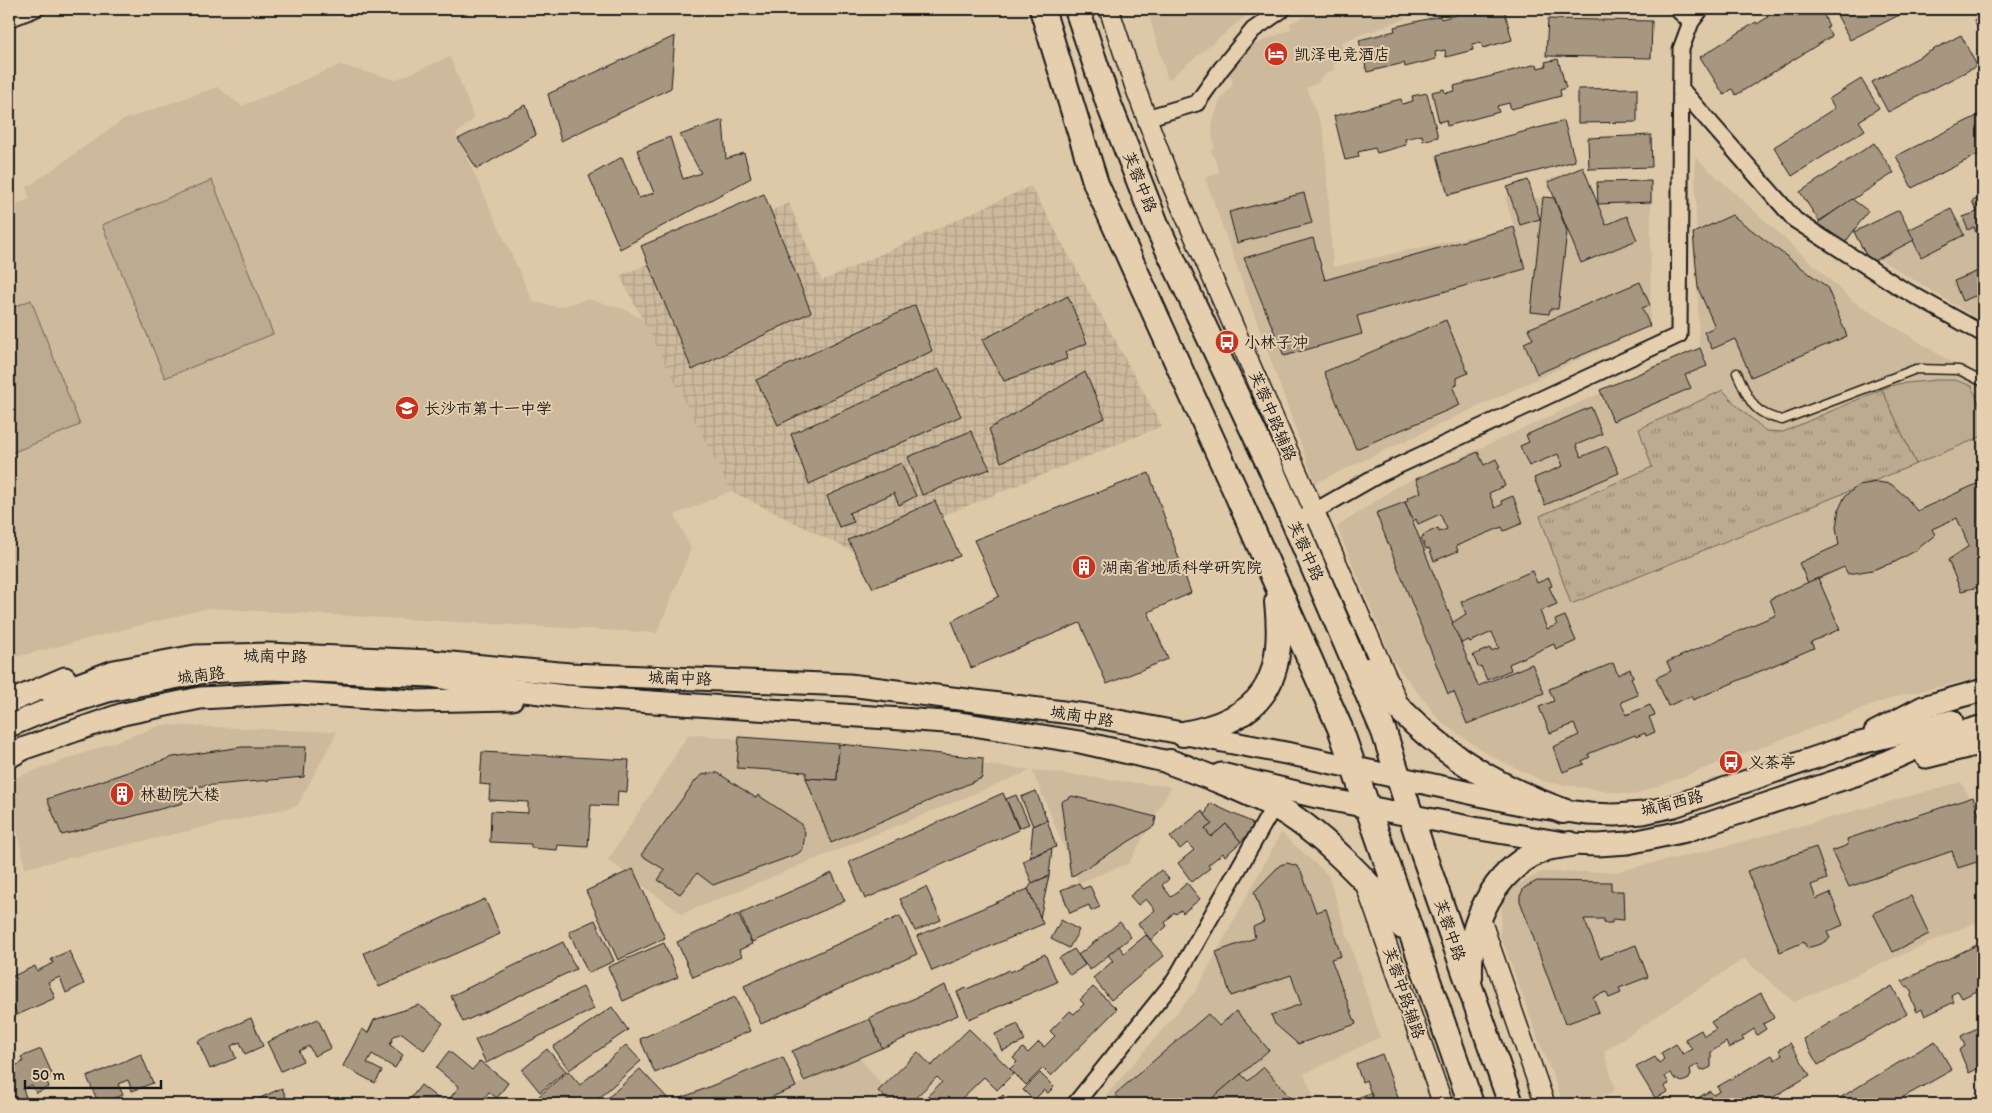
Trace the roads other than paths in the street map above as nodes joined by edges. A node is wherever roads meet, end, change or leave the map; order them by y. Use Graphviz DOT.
graph roads {
  1 [pos="35,9"];
  2 [pos="1042,9"];
  3 [pos="1077,9"];
  4 [pos="1109,9"];
  5 [pos="1283,9"];
  6 [pos="1677,9"];
  7 [pos="1701,9"];
  8 [pos="9,18"];
  9 [pos="1691,22"];
  10 [pos="1681,89"];
  11 [pos="1146,118"];
  12 [pos="1983,334"];
  13 [pos="1737,373"];
  14 [pos="1983,382"];
  15 [pos="1315,513"];
  16 [pos="1294,524"];
  17 [pos="1270,571"];
  18 [pos="1350,651"];
  19 [pos="430,669"];
  20 [pos="570,674"];
  21 [pos="1983,690"];
  22 [pos="564,696"];
  23 [pos="9,702"];
  24 [pos="1401,709"];
  25 [pos="1983,712"];
  26 [pos="9,714"];
  27 [pos="9,726"];
  28 [pos="1983,726"];
  29 [pos="1183,734"];
  30 [pos="1983,743"];
  31 [pos="1852,745"];
  32 [pos="9,757"];
  33 [pos="1170,762"];
  34 [pos="1354,768"];
  35 [pos="1861,773"];
  36 [pos="1399,778"];
  37 [pos="1274,806"];
  38 [pos="1368,807"];
  39 [pos="1563,812"];
  40 [pos="1411,816"];
  41 [pos="1570,844"];
  42 [pos="1365,882"];
  43 [pos="1480,917"];
  44 [pos="1415,945"];
  45 [pos="1470,989"];
  46 [pos="1075,1104"];
  47 [pos="1442,1104"];
  48 [pos="1471,1104"];
  49 [pos="1511,1104"];
  50 [pos="1545,1104"];
  1 -- 8 [label="street"];
  2 -- 17 [label="main road"];
  3 -- 16 [label="main road, 芙蓉中路"];
  4 -- 11 [label="street, 芙蓉中路辅路"];
  5 -- 11 [label="street"];
  6 -- 9 [label="street"];
  7 -- 9 [label="street"];
  9 -- 10 [label="street"];
  10 -- 12 [label="street"];
  10 -- 15 [label="street"];
  11 -- 15 [label="street, 芙蓉中路辅路"];
  13 -- 14 [label="lane"];
  15 -- 16 [label="street"];
  15 -- 24 [label="street, 芙蓉中路辅路"];
  16 -- 18 [label="main road, 芙蓉中路"];
  17 -- 29 [label="main road"];
  17 -- 34 [label="main road"];
  18 -- 24 [label="main road"];
  18 -- 36 [label="main road, 芙蓉中路"];
  19 -- 20 [label="main road, 城南中路"];
  19 -- 22 [label="main road, 城南中路"];
  19 -- 26 [label="main road, 城南中路"];
  19 -- 27 [label="main road, 城南路"];
  20 -- 23 [label="main road"];
  20 -- 29 [label="main road, 城南中路"];
  21 -- 31 [label="main road"];
  22 -- 32 [label="main road"];
  22 -- 33 [label="main road, 城南中路"];
  24 -- 39 [label="main road"];
  25 -- 31 [label="main road, 城南西路"];
  28 -- 35 [label="main road, 城南西路"];
  29 -- 34 [label="main road, 城南中路"];
  30 -- 35 [label="main road"];
  31 -- 39 [label="main road, 城南西路"];
  33 -- 37 [label="main road"];
  33 -- 38 [label="main road, 城南中路"];
  34 -- 36 [label="main road, 城南西路"];
  34 -- 38 [label="main road"];
  35 -- 41 [label="main road, 城南西路"];
  36 -- 39 [label="main road, 城南西路"];
  36 -- 40 [label="main road, 芙蓉中路"];
  37 -- 42 [label="main road"];
  37 -- 46 [label="street"];
  38 -- 40 [label="main road, 城南西路"];
  38 -- 44 [label="main road"];
  40 -- 41 [label="main road, 城南西路"];
  40 -- 45 [label="main road, 芙蓉中路"];
  41 -- 43 [label="main road"];
  42 -- 44 [label="main road"];
  42 -- 47 [label="street, 芙蓉中路辅路"];
  43 -- 45 [label="main road"];
  43 -- 50 [label="street"];
  44 -- 48 [label="main road"];
  45 -- 49 [label="main road, 芙蓉中路"];
}
